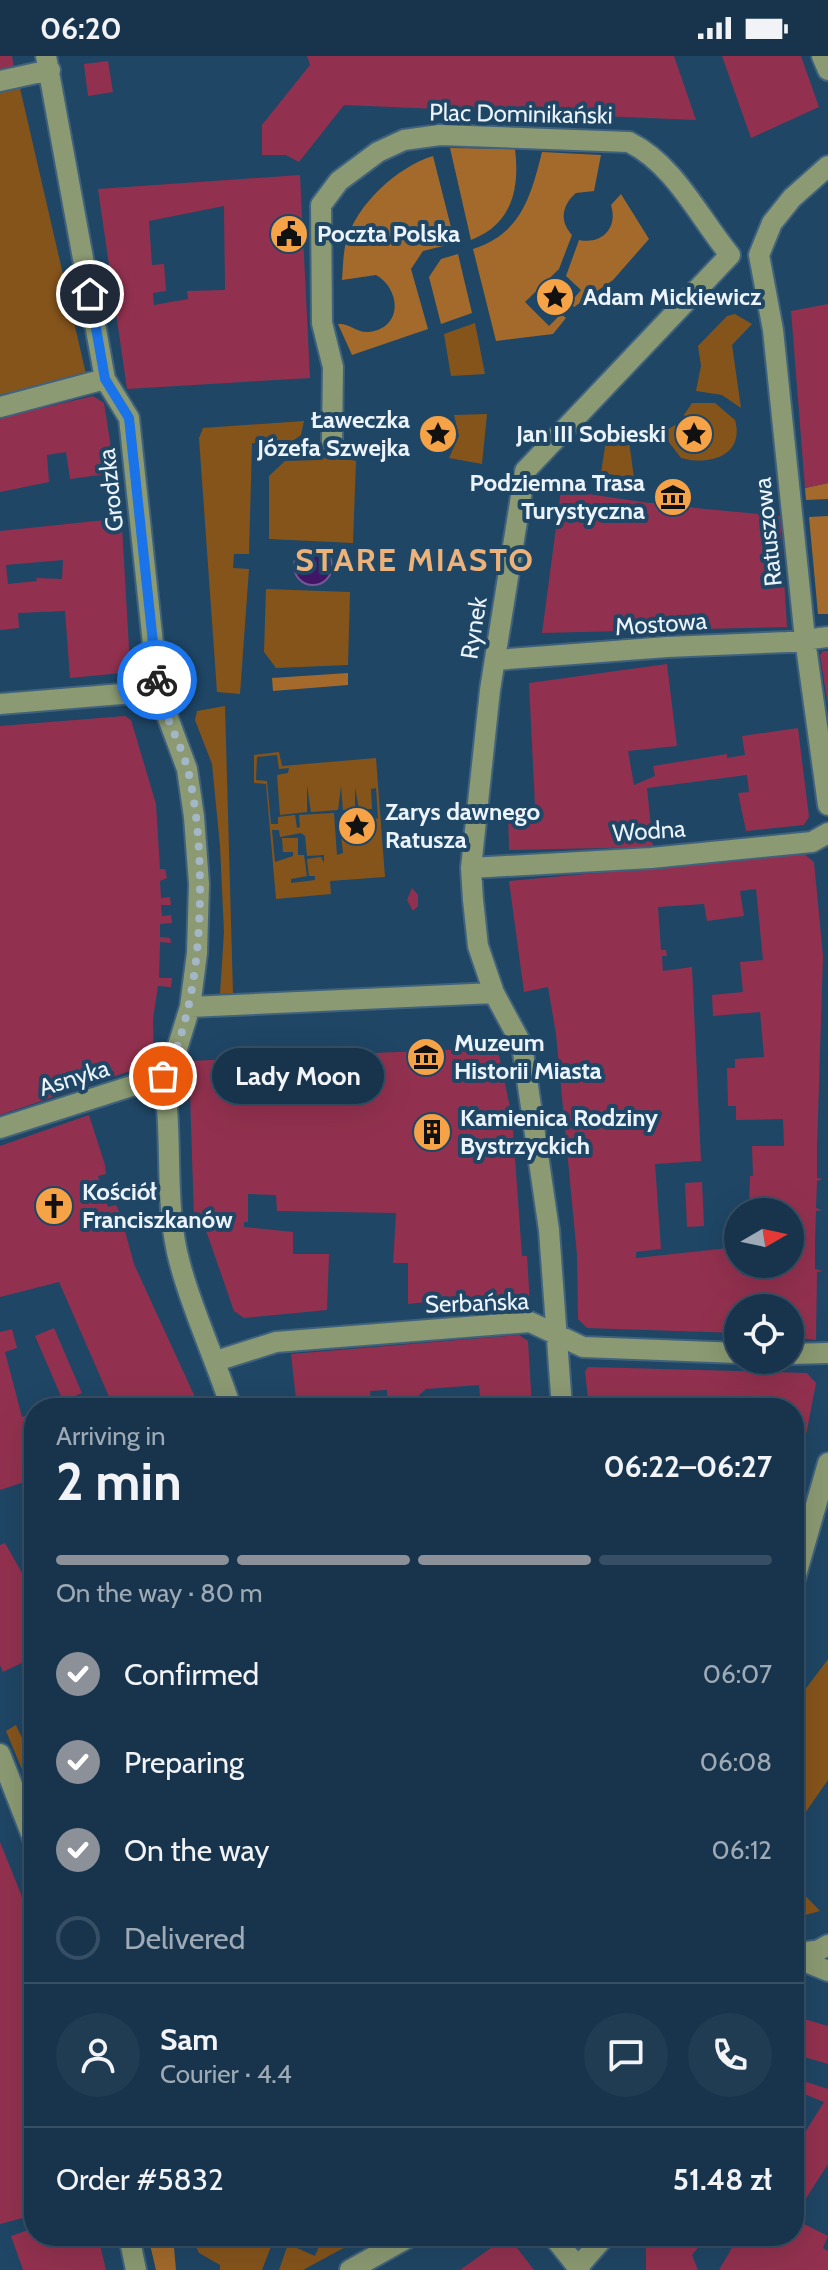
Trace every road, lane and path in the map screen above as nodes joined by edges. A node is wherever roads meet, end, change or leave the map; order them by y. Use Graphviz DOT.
graph roads {
  1 [pos="822,56"];
  2 [pos="48,63"];
  3 [pos="828,70"];
  4 [pos="0,81"];
  5 [pos="828,166"];
  6 [pos="730,255"];
  7 [pos="759,255"];
  8 [pos="105,379"];
  9 [pos="0,407"];
  10 [pos="332,442"];
  11 [pos="828,637"];
  12 [pos="805,639"];
  13 [pos="496,660"];
  14 [pos="158,691"];
  15 [pos="0,704"];
  16 [pos="828,805"];
  17 [pos="828,833"];
  18 [pos="471,868"];
  19 [pos="494,993"];
  20 [pos="190,1007"];
  21 [pos="163,1076"];
  22 [pos="0,1128"];
  23 [pos="557,1333"];
  24 [pos="724,1352"];
  25 [pos="828,1353"];
  26 [pos="804,1354"];
  27 [pos="216,1361"];
  28 [pos="228,1398"];
  29 [pos="561,1398"];
  30 [pos="828,1463"];
  31 [pos="804,1547"];
  32 [pos="0,1754"];
  33 [pos="24,1815"];
  34 [pos="828,1945"];
  35 [pos="804,1953"];
  36 [pos="804,1960"];
  37 [pos="828,1971"];
  38 [pos="131,2246"];
  39 [pos="393,2246"];
  40 [pos="561,2246"];
  41 [pos="597,2246"];
  42 [pos="579,2268"];
  43 [pos="136,2270"];
  44 [pos="350,2270"];
  1 -- 3 [label="street"];
  2 -- 4 [label="street"];
  2 -- 8 [label="street, Grodzka"];
  5 -- 7 [label="street"];
  6 -- 7 [label="street"];
  6 -- 10 [label="street, Plac Dominikański"];
  6 -- 13 [label="street, Rynek"];
  7 -- 12 [label="street, Ratuszowa"];
  8 -- 9 [label="street"];
  8 -- 14 [label="street, Grodzka"];
  11 -- 12 [label="street, Mostowa"];
  12 -- 13 [label="street, Mostowa"];
  12 -- 16 [label="street, Ratuszowa"];
  13 -- 18 [label="street, Rynek"];
  14 -- 15 [label="street"];
  14 -- 20 [label="street"];
  17 -- 18 [label="street, Wodna"];
  18 -- 19 [label="street, Rynek"];
  19 -- 20 [label="street"];
  19 -- 23 [label="street, Rynek"];
  20 -- 21 [label="street"];
  21 -- 22 [label="street, Asnyka"];
  21 -- 27 [label="street"];
  23 -- 24 [label="street, Serbańska"];
  23 -- 27 [label="street, Serbańska"];
  23 -- 29 [label="street, Rynek"];
  25 -- 26 [label="street"];
  27 -- 28 [label="street"];
  30 -- 31 [label="street"];
  32 -- 33 [label="street"];
  34 -- 35 [label="street"];
  36 -- 37 [label="street"];
  38 -- 43 [label="street"];
  39 -- 44 [label="street"];
  40 -- 42 [label="street"];
  41 -- 42 [label="street"];
}
